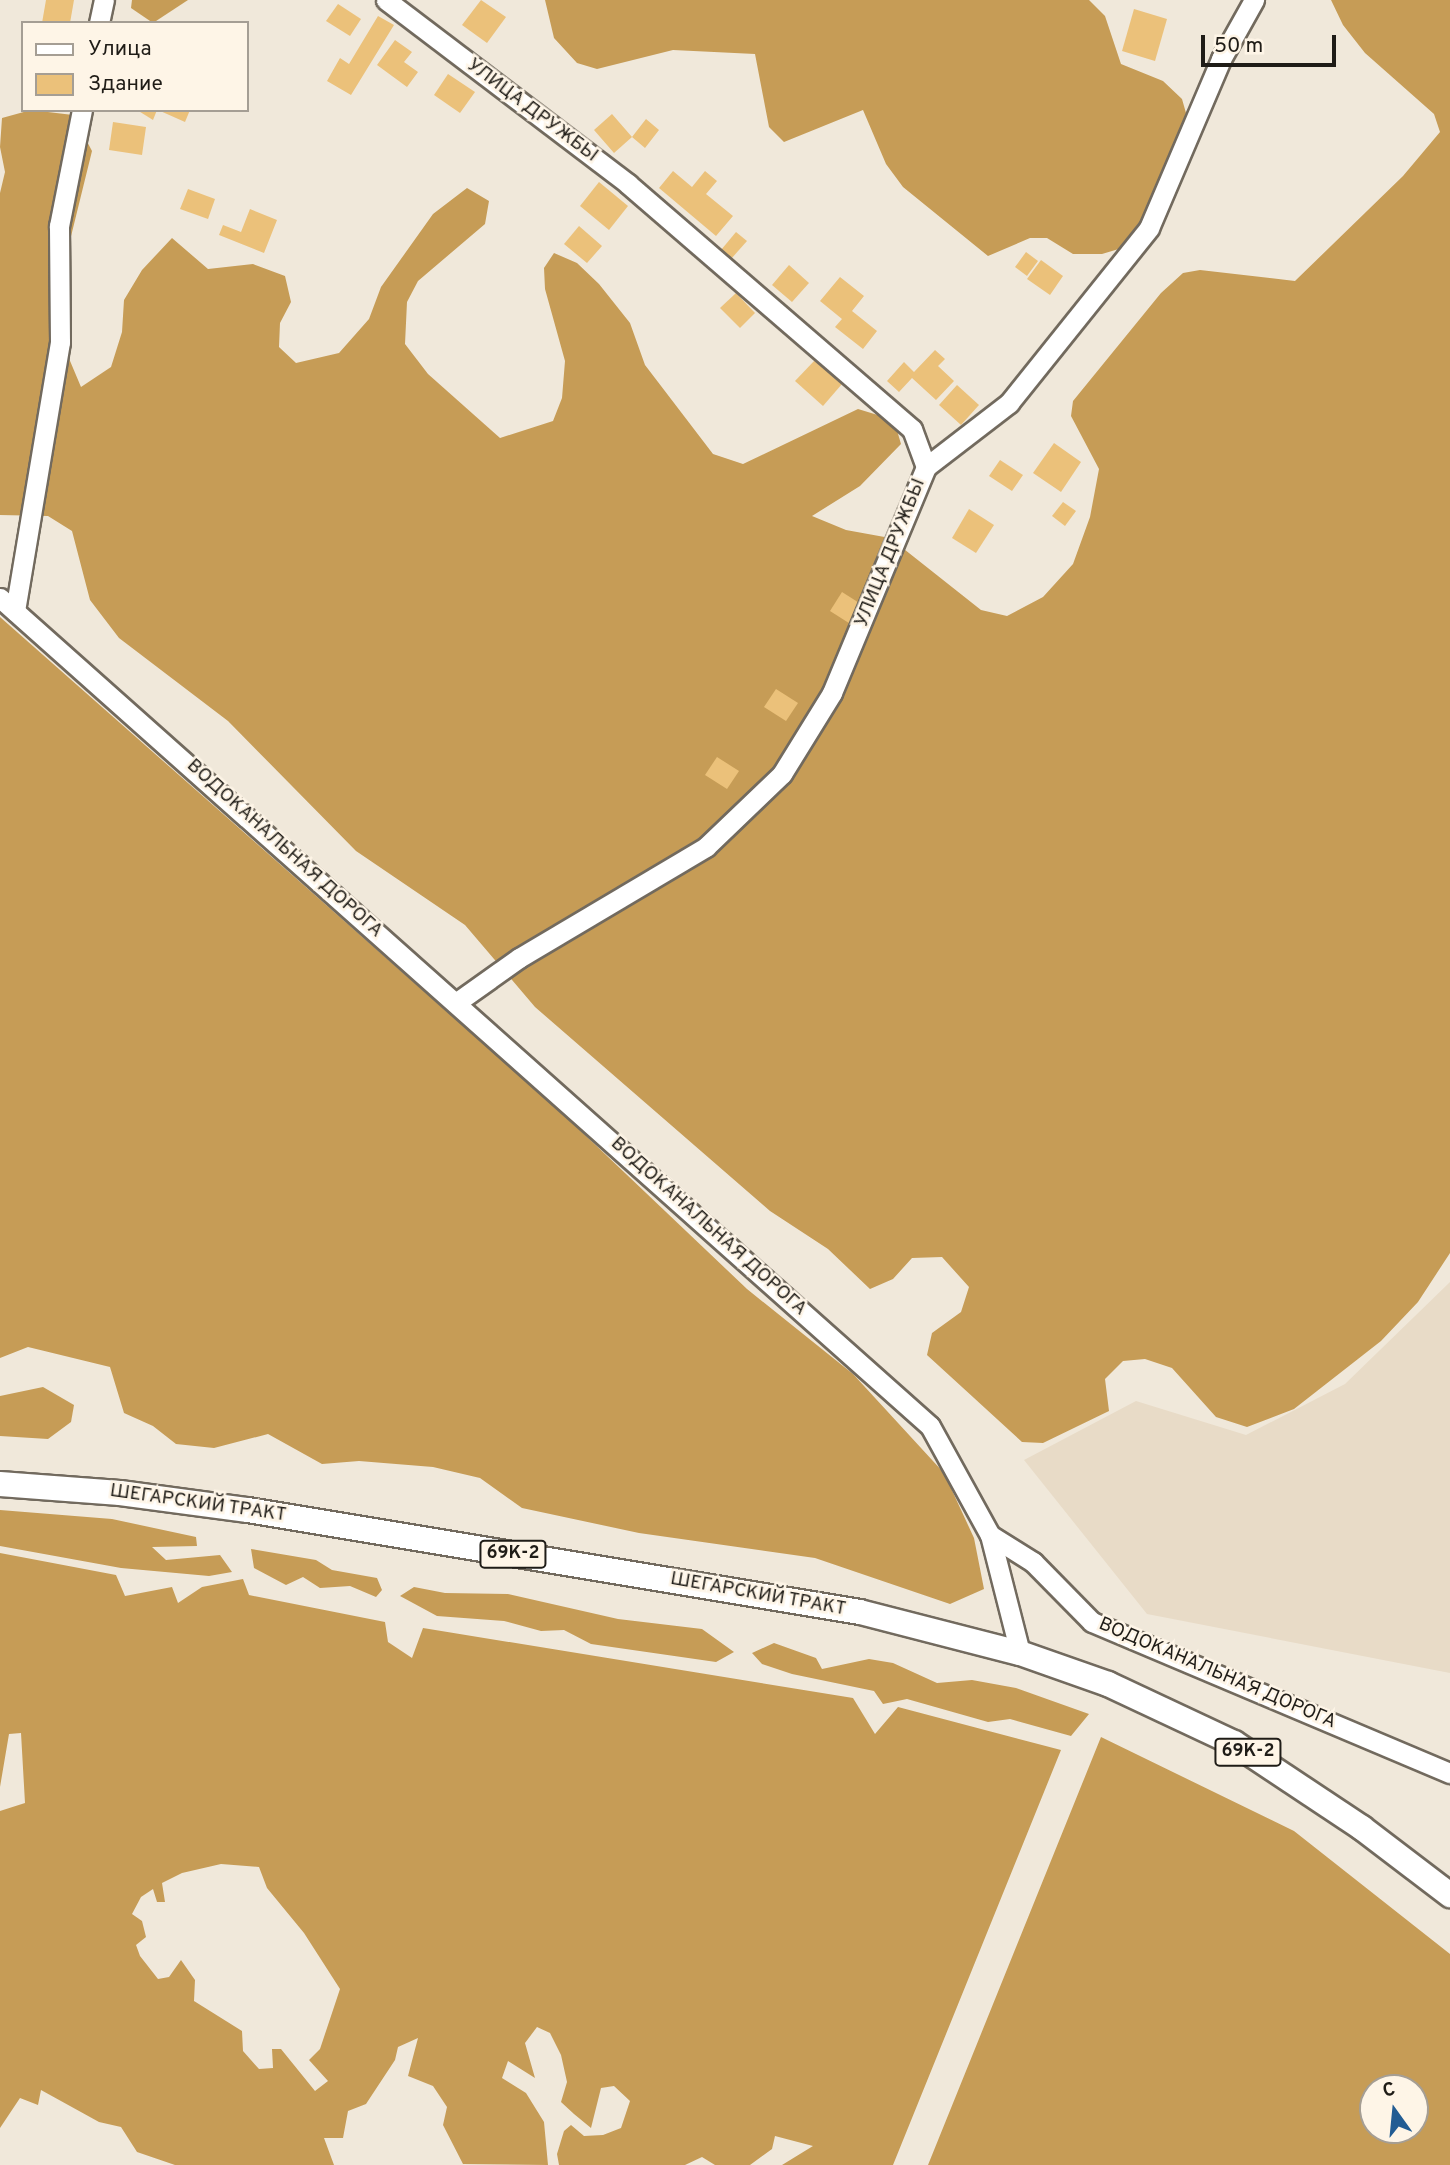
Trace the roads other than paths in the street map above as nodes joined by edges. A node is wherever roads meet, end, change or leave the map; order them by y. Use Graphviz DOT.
graph roads {
  1 [pos="104,0"];
  2 [pos="386,0"];
  3 [pos="1254,0"];
  4 [pos="99,21"];
  5 [pos="82,112"];
  6 [pos="926,467"];
  7 [pos="8,604"];
  8 [pos="457,1002"];
  9 [pos="0,1484"];
  10 [pos="990,1535"];
  11 [pos="1020,1653"];
  12 [pos="1450,1773"];
  13 [pos="1450,1895"];
  1 -- 4 [label="street"];
  2 -- 6 [label="street, УЛИЦА ДРУЖБЫ"];
  3 -- 6 [label="street"];
  5 -- 7 [label="street"];
  6 -- 8 [label="street, УЛИЦА ДРУЖБЫ"];
  7 -- 8 [label="street, ВОДОКАНАЛЬНАЯ ДОРОГА"];
  8 -- 10 [label="street, ВОДОКАНАЛЬНАЯ ДОРОГА"];
  9 -- 11 [label="main road, ШЕГАРСКИЙ ТРАКТ / 69К-2"];
  10 -- 11 [label="street"];
  10 -- 12 [label="street, ВОДОКАНАЛЬНАЯ ДОРОГА"];
  11 -- 13 [label="main road, ШЕГАРСКИЙ ТРАКТ / 69К-2"];
}
